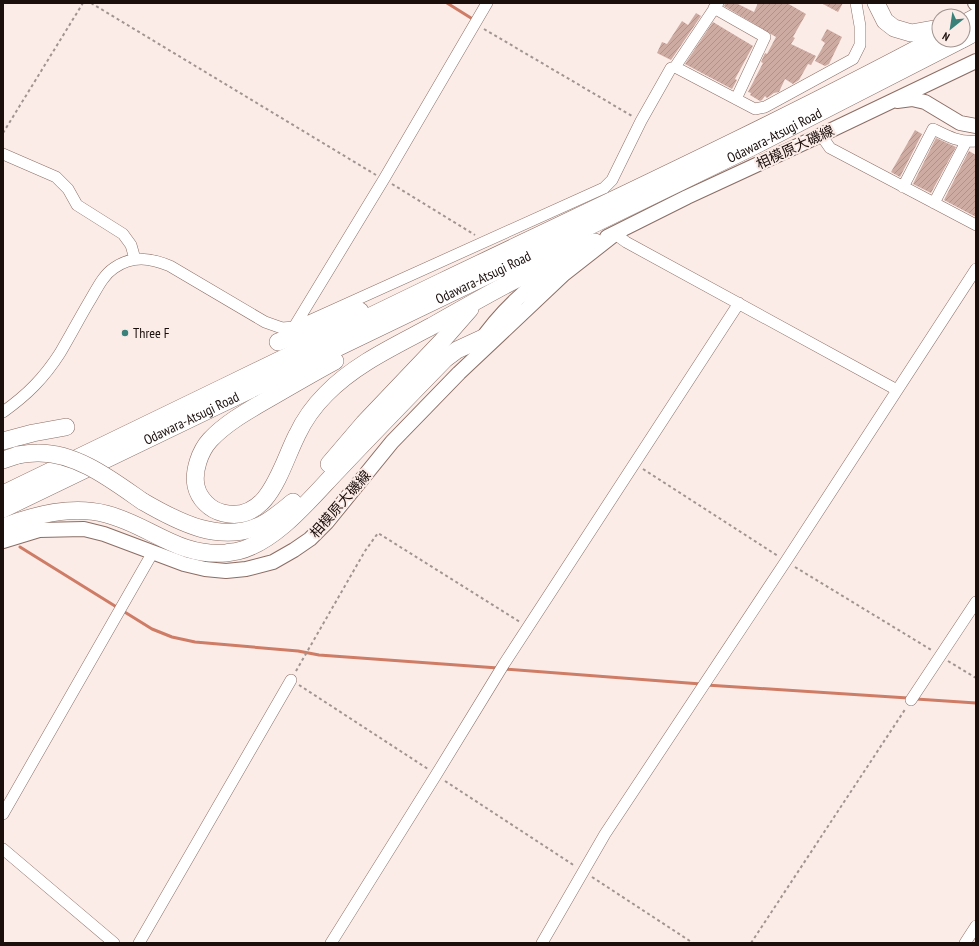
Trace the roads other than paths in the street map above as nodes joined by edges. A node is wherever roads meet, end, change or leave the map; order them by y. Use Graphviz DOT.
graph roads {
  1 [pos="487,3"];
  2 [pos="856,3"];
  3 [pos="876,3"];
  4 [pos="716,6"];
  5 [pos="931,30"];
  6 [pos="931,41"];
  7 [pos="933,48"];
  8 [pos="976,61"];
  9 [pos="675,67"];
  10 [pos="976,71"];
  11 [pos="922,86"];
  12 [pos="736,99"];
  13 [pos="890,101"];
  14 [pos="976,126"];
  15 [pos="821,135"];
  16 [pos="971,142"];
  17 [pos="3,154"];
  18 [pos="903,187"];
  19 [pos="934,203"];
  20 [pos="976,225"];
  21 [pos="615,234"];
  22 [pos="595,242"];
  23 [pos="135,259"];
  24 [pos="976,269"];
  25 [pos="564,274"];
  26 [pos="444,289"];
  27 [pos="489,293"];
  28 [pos="739,304"];
  29 [pos="294,327"];
  30 [pos="483,338"];
  31 [pos="278,342"];
  32 [pos="459,373"];
  33 [pos="897,390"];
  34 [pos="3,412"];
  35 [pos="66,427"];
  36 [pos="3,441"];
  37 [pos="11,458"];
  38 [pos="3,494"];
  39 [pos="3,509"];
  40 [pos="3,526"];
  41 [pos="3,541"];
  42 [pos="153,552"];
  43 [pos="976,602"];
  44 [pos="291,680"];
  45 [pos="913,698"];
  46 [pos="3,814"];
  47 [pos="3,849"];
  48 [pos="976,926"];
  49 [pos="114,943"];
  50 [pos="139,943"];
  51 [pos="331,943"];
  52 [pos="542,943"];
  53 [pos="965,943"];
  1 -- 29 [label="street"];
  2 -- 12 [label="street"];
  3 -- 5 [label="highway"];
  4 -- 9 [label="street"];
  4 -- 12 [label="street"];
  6 -- 26 [label="highway, Odawara-Atsugi Road"];
  7 -- 26 [label="highway, Odawara-Atsugi Road"];
  8 -- 11 [label="main road, 相模原大磯線"];
  9 -- 12 [label="street"];
  9 -- 29 [label="street"];
  10 -- 11 [label="main road"];
  11 -- 13 [label="main road, 相模原大磯線"];
  13 -- 14 [label="main road"];
  13 -- 15 [label="main road, 相模原大磯線"];
  15 -- 18 [label="street"];
  15 -- 21 [label="main road, 相模原大磯線"];
  16 -- 18 [label="street"];
  16 -- 19 [label="street"];
  17 -- 23 [label="street"];
  18 -- 19 [label="street"];
  19 -- 20 [label="street"];
  21 -- 22 [label="main road, 相模原大磯線"];
  21 -- 25 [label="main road, 相模原大磯線"];
  21 -- 28 [label="street"];
  22 -- 27 [label="highway"];
  22 -- 30 [label="main road, 相模原大磯線"];
  23 -- 29 [label="street"];
  23 -- 34 [label="street"];
  24 -- 33 [label="street"];
  25 -- 30 [label="main road"];
  25 -- 32 [label="main road, 相模原大磯線"];
  26 -- 27 [label="highway"];
  26 -- 31 [label="highway"];
  26 -- 38 [label="highway, Odawara-Atsugi Road"];
  26 -- 39 [label="highway, Odawara-Atsugi Road"];
  27 -- 37 [label="highway, bridge"];
  28 -- 33 [label="street"];
  28 -- 51 [label="street"];
  30 -- 32 [label="main road, 相模原大磯線"];
  30 -- 40 [label="highway"];
  32 -- 42 [label="main road, 相模原大磯線"];
  33 -- 52 [label="street"];
  35 -- 36 [label="highway"];
  41 -- 42 [label="main road, 相模原大磯線"];
  42 -- 46 [label="street"];
  43 -- 45 [label="street"];
  44 -- 50 [label="street"];
  47 -- 49 [label="street"];
  48 -- 53 [label="street"];
}
